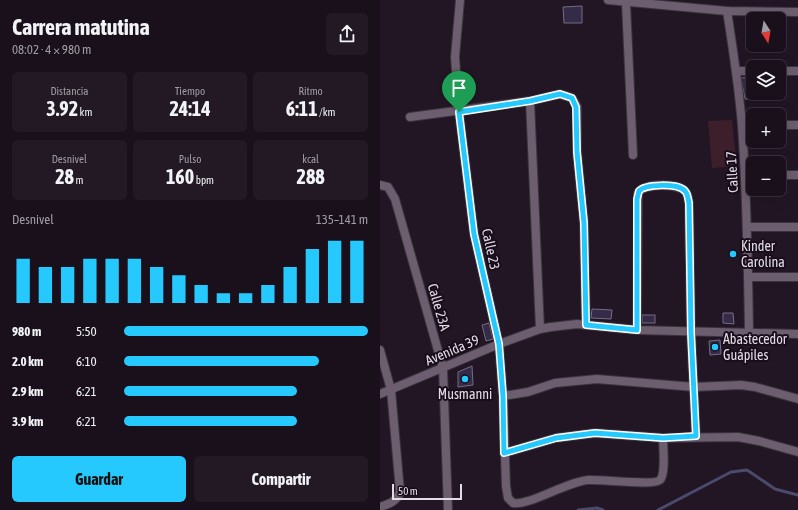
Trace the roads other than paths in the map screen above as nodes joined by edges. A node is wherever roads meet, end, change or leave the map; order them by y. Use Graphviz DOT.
graph roads {
  1 [pos="460,0"];
  2 [pos="608,0"];
  3 [pos="626,2"];
  4 [pos="646,2"];
  5 [pos="727,12"];
  6 [pos="798,12"];
  7 [pos="736,71"];
  8 [pos="746,71"];
  9 [pos="786,71"];
  10 [pos="798,71"];
  11 [pos="530,101"];
  12 [pos="459,112"];
  13 [pos="410,117"];
  14 [pos="742,124"];
  15 [pos="746,124"];
  16 [pos="786,125"];
  17 [pos="798,125"];
  18 [pos="633,155"];
  19 [pos="746,156"];
  20 [pos="786,176"];
  21 [pos="798,176"];
  22 [pos="384,186"];
  23 [pos="748,196"];
  24 [pos="747,227"];
  25 [pos="798,227"];
  26 [pos="748,277"];
  27 [pos="798,277"];
  28 [pos="586,325"];
  29 [pos="540,329"];
  30 [pos="637,330"];
  31 [pos="691,332"];
  32 [pos="749,332"];
  33 [pos="798,334"];
  34 [pos="499,344"];
  35 [pos="380,350"];
  36 [pos="443,368"];
  37 [pos="694,387"];
  38 [pos="391,390"];
  39 [pos="380,394"];
  40 [pos="503,396"];
  41 [pos="798,399"];
  42 [pos="696,436"];
  43 [pos="663,438"];
  44 [pos="798,452"];
  45 [pos="504,453"];
  46 [pos="380,507"];
  47 [pos="448,510"];
  1 -- 12 [label="street, Calle 23"];
  2 -- 3 [label="street"];
  3 -- 4 [label="street"];
  3 -- 18 [label="street"];
  4 -- 5 [label="street"];
  5 -- 6 [label="street"];
  5 -- 7 [label="street, Calle 17"];
  7 -- 8 [label="street"];
  7 -- 14 [label="street, Calle 17"];
  9 -- 10 [label="street"];
  11 -- 12 [label="street"];
  11 -- 28 [label="street"];
  11 -- 29 [label="street"];
  12 -- 13 [label="street"];
  12 -- 34 [label="street, Calle 23"];
  14 -- 15 [label="street"];
  14 -- 19 [label="street, Calle 17"];
  16 -- 17 [label="street"];
  20 -- 21 [label="street"];
  22 -- 36 [label="street, Calle 23A"];
  23 -- 24 [label="street, Calle 17"];
  24 -- 25 [label="street"];
  24 -- 26 [label="street, Calle 17"];
  26 -- 27 [label="street"];
  26 -- 32 [label="street, Calle 17"];
  28 -- 29 [label="street, Avenida 39"];
  28 -- 30 [label="street, Avenida 39"];
  29 -- 34 [label="street, Avenida 39"];
  30 -- 31 [label="street, Avenida 39"];
  30 -- 31 [label="street"];
  31 -- 32 [label="street, Avenida 39"];
  31 -- 37 [label="street"];
  32 -- 33 [label="street, Avenida 39"];
  34 -- 36 [label="street, Avenida 39"];
  34 -- 40 [label="street, Calle 23"];
  35 -- 38 [label="street"];
  36 -- 38 [label="street, Avenida 39"];
  36 -- 47 [label="street, Calle 23A"];
  37 -- 40 [label="street"];
  37 -- 41 [label="street"];
  37 -- 42 [label="street"];
  38 -- 39 [label="street, Avenida 39"];
  38 -- 46 [label="street"];
  40 -- 45 [label="street, Calle 23"];
  42 -- 43 [label="street"];
  42 -- 44 [label="street"];
  43 -- 45 [label="street"];
  43 -- 45 [label="street, Calle 23"];
}
